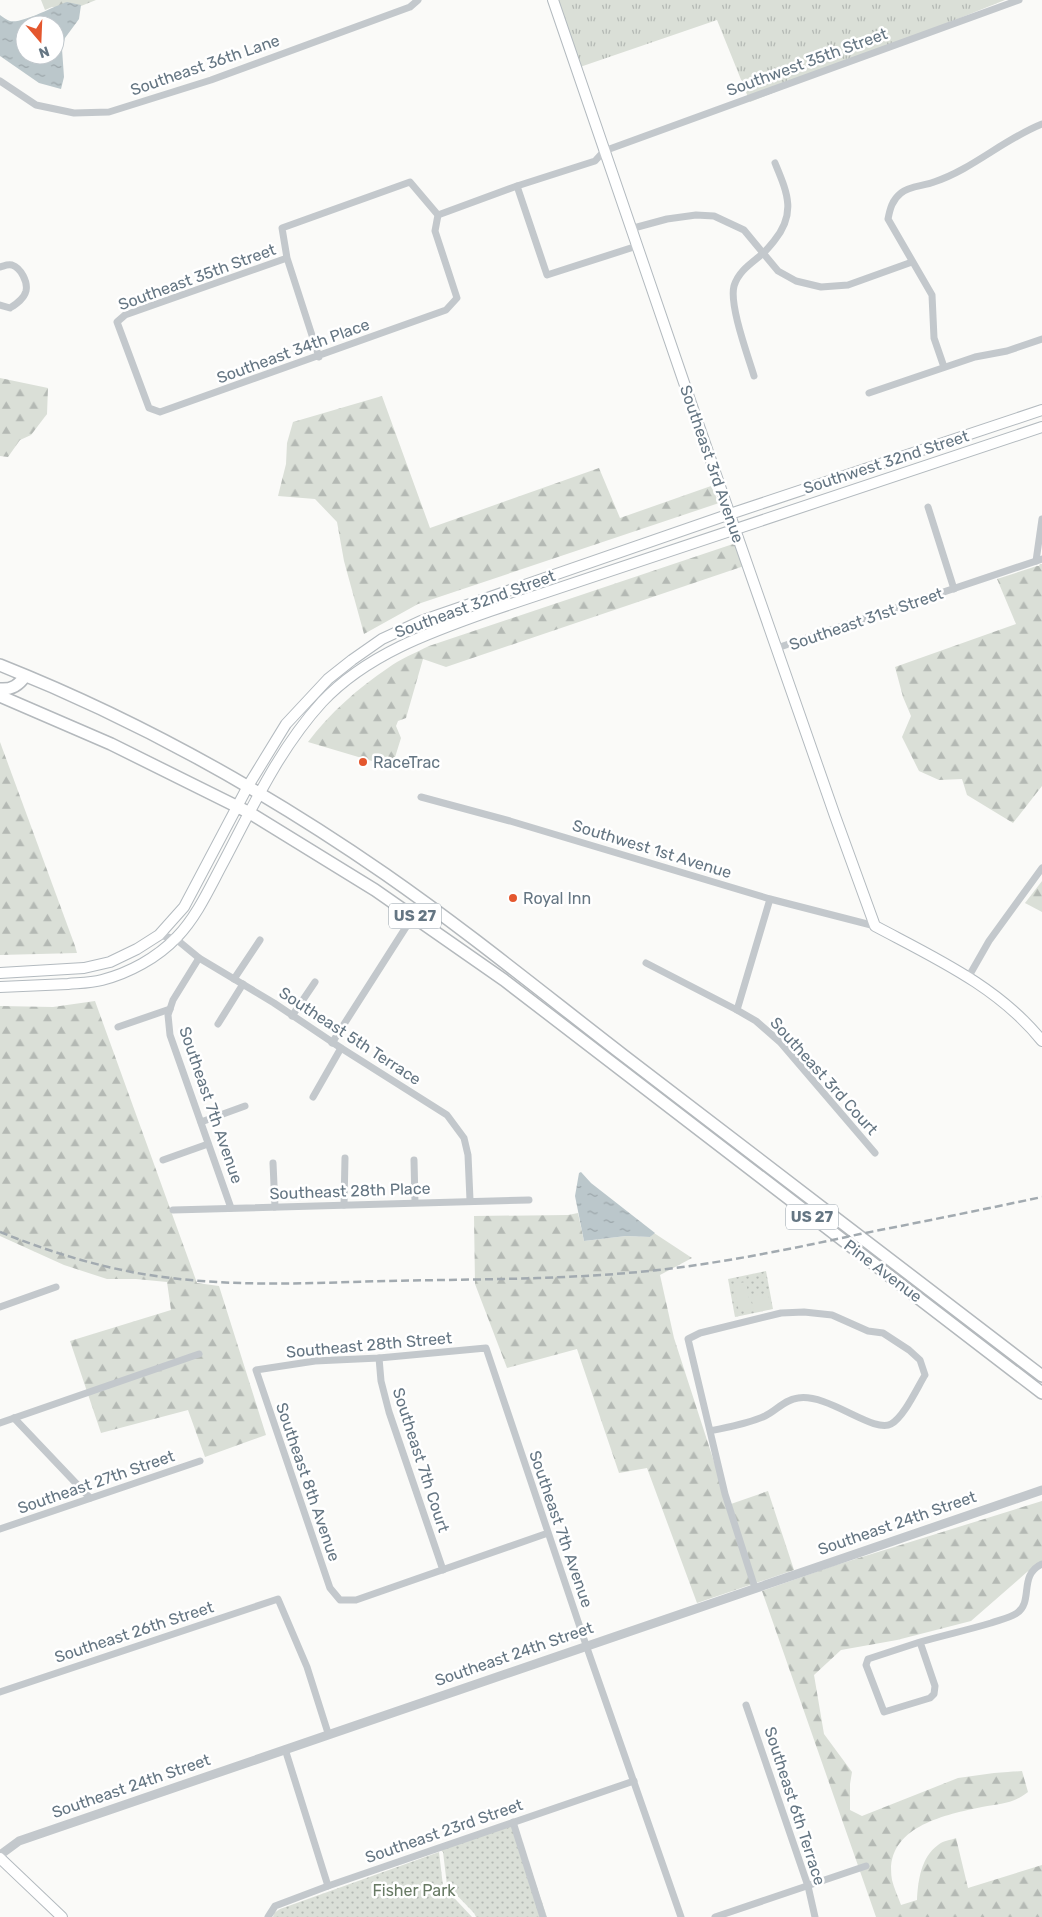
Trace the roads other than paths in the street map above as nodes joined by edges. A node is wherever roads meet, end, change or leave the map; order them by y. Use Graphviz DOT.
graph roads {
  1 [pos="418,0"];
  2 [pos="554,0"];
  3 [pos="1019,0"];
  4 [pos="0,81"];
  5 [pos="1042,124"];
  6 [pos="604,151"];
  7 [pos="774,163"];
  8 [pos="517,186"];
  9 [pos="438,216"];
  10 [pos="630,229"];
  11 [pos="637,246"];
  12 [pos="763,254"];
  13 [pos="287,258"];
  14 [pos="912,262"];
  15 [pos="0,267"];
  16 [pos="0,305"];
  17 [pos="1042,339"];
  18 [pos="319,357"];
  19 [pos="944,367"];
  20 [pos="754,376"];
  21 [pos="869,393"];
  22 [pos="148,408"];
  23 [pos="1042,410"];
  24 [pos="1042,427"];
  25 [pos="928,507"];
  26 [pos="730,514"];
  27 [pos="1042,519"];
  28 [pos="735,528"];
  29 [pos="1039,560"];
  30 [pos="954,589"];
  31 [pos="777,648"];
  32 [pos="0,665"];
  33 [pos="25,676"];
  34 [pos="0,689"];
  35 [pos="0,696"];
  36 [pos="248,786"];
  37 [pos="260,793"];
  38 [pos="421,797"];
  39 [pos="237,807"];
  40 [pos="250,813"];
  41 [pos="1042,868"];
  42 [pos="770,899"];
  43 [pos="422,902"];
  44 [pos="414,916"];
  45 [pos="875,926"];
  46 [pos="159,935"];
  47 [pos="176,939"];
  48 [pos="260,940"];
  49 [pos="198,958"];
  50 [pos="646,963"];
  51 [pos="0,973"];
  52 [pos="969,976"];
  53 [pos="234,979"];
  54 [pos="315,982"];
  55 [pos="243,984"];
  56 [pos="0,987"];
  57 [pos="170,1009"];
  58 [pos="738,1010"];
  59 [pos="292,1016"];
  60 [pos="218,1024"];
  61 [pos="118,1027"];
  62 [pos="1042,1042"];
  63 [pos="332,1043"];
  64 [pos="341,1048"];
  65 [pos="313,1097"];
  66 [pos="245,1106"];
  67 [pos="201,1122"];
  68 [pos="208,1144"];
  69 [pos="875,1153"];
  70 [pos="345,1158"];
  71 [pos="162,1160"];
  72 [pos="414,1160"];
  73 [pos="273,1163"];
  74 [pos="470,1200"];
  75 [pos="529,1200"];
  76 [pos="415,1202"];
  77 [pos="344,1205"];
  78 [pos="275,1207"];
  79 [pos="231,1208"];
  80 [pos="173,1210"];
  81 [pos="56,1287"];
  82 [pos="0,1307"];
  83 [pos="486,1348"];
  84 [pos="199,1354"];
  85 [pos="379,1358"];
  86 [pos="256,1370"];
  87 [pos="1042,1376"];
  88 [pos="1042,1393"];
  89 [pos="14,1418"];
  90 [pos="0,1423"];
  91 [pos="710,1431"];
  92 [pos="200,1461"];
  93 [pos="1042,1490"];
  94 [pos="90,1498"];
  95 [pos="0,1529"];
  96 [pos="548,1534"];
  97 [pos="1042,1564"];
  98 [pos="443,1570"];
  99 [pos="755,1588"];
  100 [pos="920,1642"];
  101 [pos="586,1645"];
  102 [pos="0,1692"];
  103 [pos="746,1705"];
  104 [pos="328,1733"];
  105 [pos="285,1749"];
  106 [pos="634,1781"];
  107 [pos="513,1822"];
  108 [pos="0,1856"];
  109 [pos="866,1866"];
  110 [pos="328,1886"];
  111 [pos="808,1886"];
  112 [pos="62,1917"];
  113 [pos="268,1917"];
  114 [pos="543,1917"];
  115 [pos="681,1917"];
  116 [pos="716,1917"];
  117 [pos="815,1917"];
  1 -- 4 [label="street, Southeast 36th Lane"];
  2 -- 6 [label="main road, Southeast 3rd Avenue"];
  3 -- 6 [label="street, Southwest 35th Street"];
  5 -- 14 [label="street"];
  6 -- 8 [label="street"];
  6 -- 10 [label="main road, Southeast 3rd Avenue"];
  7 -- 12 [label="street"];
  8 -- 9 [label="street"];
  8 -- 11 [label="street"];
  9 -- 13 [label="street"];
  9 -- 18 [label="street, Southeast 34th Place"];
  10 -- 11 [label="main road, Southeast 3rd Avenue"];
  10 -- 12 [label="street"];
  11 -- 26 [label="main road, Southeast 3rd Avenue"];
  12 -- 14 [label="street"];
  12 -- 20 [label="street"];
  13 -- 18 [label="street"];
  13 -- 22 [label="street, Southeast 35th Street"];
  14 -- 19 [label="street"];
  15 -- 16 [label="street"];
  17 -- 19 [label="street"];
  18 -- 22 [label="street, Southeast 34th Place"];
  19 -- 21 [label="street"];
  23 -- 26 [label="main road, Southwest 32nd Street"];
  24 -- 28 [label="main road, Southwest 32nd Street"];
  25 -- 30 [label="street"];
  26 -- 28 [label="main road, Southeast 3rd Avenue"];
  26 -- 36 [label="main road, Southeast 32nd Street"];
  27 -- 29 [label="street"];
  28 -- 31 [label="main road, Southeast 3rd Avenue"];
  28 -- 37 [label="main road, Southeast 32nd Street"];
  29 -- 30 [label="street, Southeast 31st Street"];
  30 -- 31 [label="street, Southeast 31st Street"];
  31 -- 45 [label="main road, Southeast 3rd Avenue"];
  32 -- 33 [label="highway, US 27"];
  33 -- 34 [label="highway"];
  33 -- 36 [label="highway, US 27"];
  35 -- 39 [label="highway, US 27"];
  36 -- 37 [label="highway, US 27"];
  36 -- 39 [label="main road"];
  37 -- 40 [label="main road"];
  37 -- 43 [label="highway, US 27"];
  38 -- 42 [label="street, Southwest 1st Avenue"];
  39 -- 40 [label="highway, US 27"];
  39 -- 46 [label="main road"];
  40 -- 44 [label="highway, US 27"];
  40 -- 47 [label="main road"];
  41 -- 52 [label="street"];
  42 -- 45 [label="street, Southwest 1st Avenue"];
  42 -- 58 [label="street"];
  43 -- 44 [label="street"];
  43 -- 87 [label="highway, Pine Avenue / US 27"];
  44 -- 63 [label="street"];
  44 -- 88 [label="highway, Pine Avenue / US 27"];
  45 -- 52 [label="main road"];
  46 -- 47 [label="street, Southeast 5th Terrace"];
  46 -- 51 [label="main road"];
  47 -- 49 [label="street, Southeast 5th Terrace"];
  47 -- 56 [label="main road"];
  48 -- 53 [label="street"];
  49 -- 53 [label="street, Southeast 5th Terrace"];
  49 -- 57 [label="street, Southeast 7th Avenue"];
  50 -- 58 [label="street, Southeast 3rd Court"];
  52 -- 62 [label="main road"];
  53 -- 55 [label="street, Southeast 5th Terrace"];
  54 -- 59 [label="street"];
  55 -- 59 [label="street, Southeast 5th Terrace"];
  55 -- 60 [label="street"];
  57 -- 61 [label="street"];
  57 -- 67 [label="street, Southeast 7th Avenue"];
  58 -- 69 [label="street, Southeast 3rd Court"];
  59 -- 63 [label="street, Southeast 5th Terrace"];
  63 -- 64 [label="street, Southeast 5th Terrace"];
  64 -- 65 [label="street"];
  64 -- 74 [label="street, Southeast 5th Terrace"];
  66 -- 67 [label="street"];
  67 -- 68 [label="street, Southeast 7th Avenue"];
  68 -- 71 [label="street"];
  68 -- 79 [label="street, Southeast 7th Avenue"];
  70 -- 77 [label="street"];
  72 -- 76 [label="street"];
  73 -- 78 [label="street"];
  74 -- 75 [label="street, Southeast 28th Place"];
  74 -- 76 [label="street, Southeast 28th Place"];
  76 -- 77 [label="street, Southeast 28th Place"];
  77 -- 78 [label="street, Southeast 28th Place"];
  78 -- 79 [label="street, Southeast 28th Place"];
  79 -- 80 [label="street, Southeast 28th Place"];
  81 -- 82 [label="street"];
  83 -- 85 [label="street, Southeast 28th Street"];
  83 -- 96 [label="street, Southeast 7th Avenue"];
  84 -- 89 [label="street"];
  85 -- 86 [label="street, Southeast 28th Street"];
  85 -- 98 [label="street, Southeast 7th Court"];
  86 -- 98 [label="street, Southeast 8th Avenue"];
  89 -- 90 [label="street"];
  89 -- 94 [label="street"];
  91 -- 91 [label="street"];
  91 -- 99 [label="street"];
  92 -- 94 [label="street, Southeast 27th Street"];
  93 -- 99 [label="street, Southeast 24th Street"];
  94 -- 95 [label="street, Southeast 27th Street"];
  96 -- 98 [label="street"];
  96 -- 101 [label="street, Southeast 7th Avenue"];
  97 -- 100 [label="street"];
  99 -- 101 [label="street, Southeast 24th Street"];
  100 -- 100 [label="street"];
  101 -- 104 [label="street, Southeast 24th Street"];
  101 -- 106 [label="street, Southeast 7th Avenue"];
  102 -- 104 [label="street, Southeast 26th Street"];
  103 -- 111 [label="street, Southeast 6th Terrace"];
  104 -- 105 [label="street, Southeast 24th Street"];
  105 -- 108 [label="street, Southeast 24th Street"];
  105 -- 110 [label="street"];
  106 -- 107 [label="street, Southeast 23rd Street"];
  106 -- 115 [label="street, Southeast 7th Avenue"];
  107 -- 110 [label="street, Southeast 23rd Street"];
  107 -- 114 [label="street"];
  108 -- 112 [label="main road"];
  109 -- 111 [label="street"];
  110 -- 113 [label="street, Southeast 23rd Street"];
  111 -- 116 [label="street"];
  111 -- 117 [label="street, Southeast 6th Terrace"];
}
